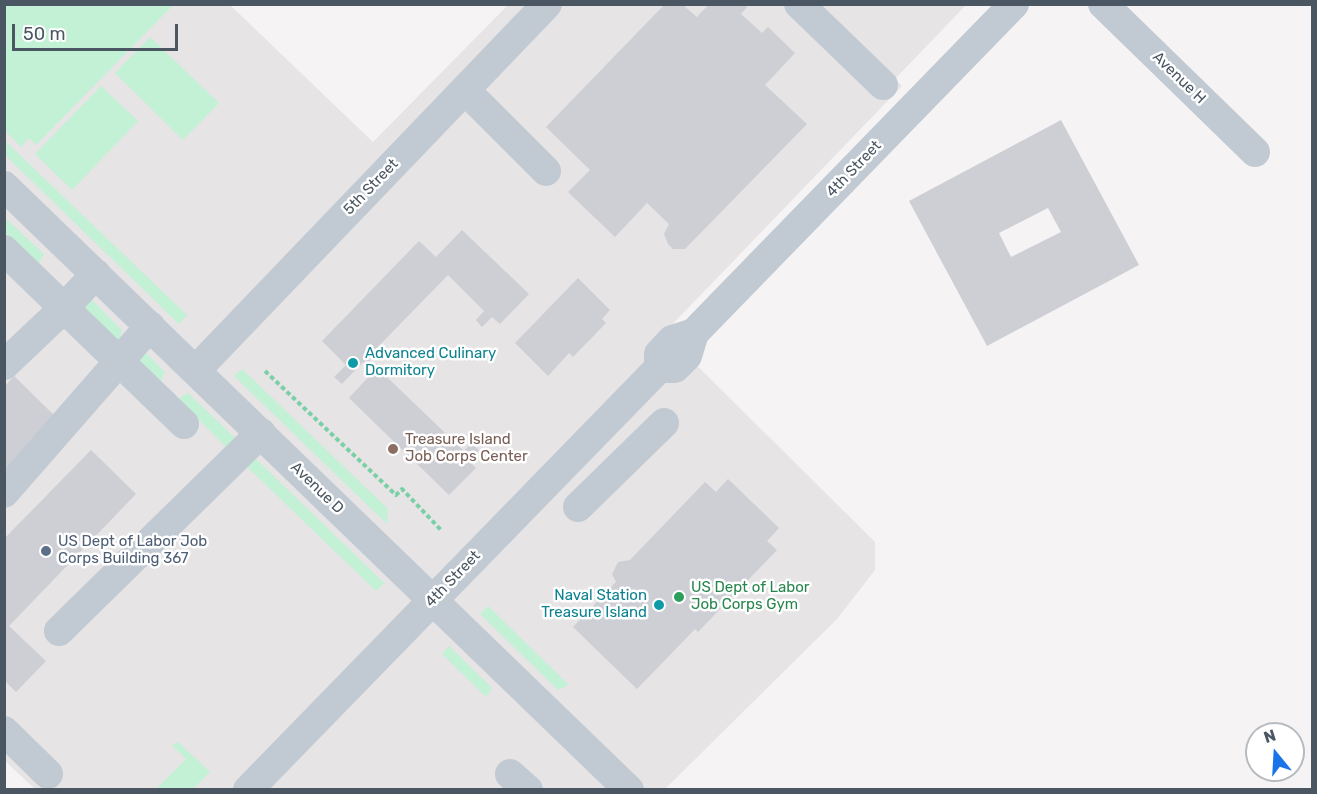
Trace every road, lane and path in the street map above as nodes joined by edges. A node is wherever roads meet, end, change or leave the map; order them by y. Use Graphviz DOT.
graph roads {
  1 [pos="547,4"];
  2 [pos="800,4"];
  3 [pos="1014,4"];
  4 [pos="1103,4"];
  5 [pos="883,85"];
  6 [pos="465,90"];
  7 [pos="1256,152"];
  8 [pos="546,171"];
  9 [pos="4,186"];
  10 [pos="4,250"];
  11 [pos="96,274"];
  12 [pos="64,308"];
  13 [pos="150,326"];
  14 [pos="119,361"];
  15 [pos="4,365"];
  16 [pos="195,370"];
  17 [pos="265,371"];
  18 [pos="664,423"];
  19 [pos="184,424"];
  20 [pos="261,433"];
  21 [pos="593,436"];
  22 [pos="623,464"];
  23 [pos="4,493"];
  24 [pos="578,507"];
  25 [pos="441,530"];
  26 [pos="433,600"];
  27 [pos="59,632"];
  28 [pos="4,731"];
  29 [pos="48,774"];
  30 [pos="248,789"];
  31 [pos="629,789"];
  1 -- 6 [label="street, 5th Street"];
  2 -- 5 [label="street"];
  3 -- 21 [label="street, 4th Street"];
  4 -- 7 [label="street, Avenue H"];
  6 -- 8 [label="street"];
  6 -- 16 [label="street, 5th Street"];
  9 -- 11 [label="street, Avenue D"];
  10 -- 12 [label="street"];
  11 -- 12 [label="street"];
  11 -- 13 [label="street, Avenue D"];
  12 -- 14 [label="street"];
  12 -- 15 [label="street"];
  13 -- 14 [label="street"];
  13 -- 16 [label="street, Avenue D"];
  14 -- 19 [label="street"];
  14 -- 23 [label="street"];
  16 -- 20 [label="street, Avenue D"];
  17 -- 25 [label="path"];
  18 -- 22 [label="street"];
  20 -- 26 [label="street, Avenue D"];
  20 -- 27 [label="street"];
  21 -- 22 [label="street"];
  21 -- 26 [label="street, 4th Street"];
  22 -- 24 [label="street"];
  26 -- 30 [label="street, 4th Street"];
  26 -- 31 [label="street, Avenue D"];
  28 -- 29 [label="street"];
}
